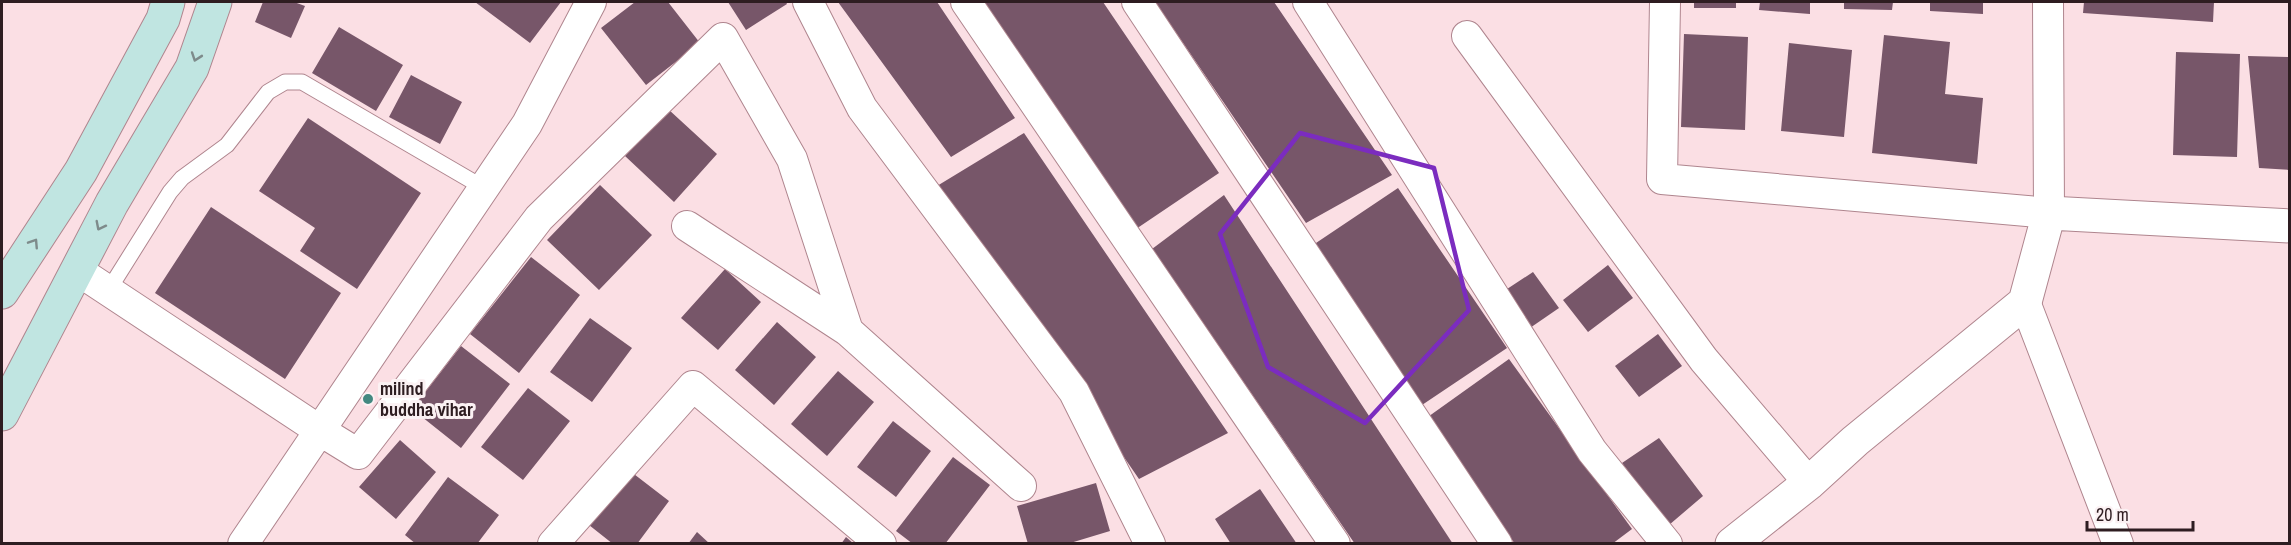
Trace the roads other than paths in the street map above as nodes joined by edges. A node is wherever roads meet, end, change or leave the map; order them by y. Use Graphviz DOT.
graph roads {
  1 [pos="168,2"];
  2 [pos="215,2"];
  3 [pos="591,2"];
  4 [pos="808,2"];
  5 [pos="966,2"];
  6 [pos="1137,2"];
  7 [pos="1308,2"];
  8 [pos="1665,2"];
  9 [pos="2048,2"];
  10 [pos="1467,36"];
  11 [pos="484,188"];
  12 [pos="2049,213"];
  13 [pos="687,226"];
  14 [pos="2289,226"];
  15 [pos="77,270"];
  16 [pos="108,291"];
  17 [pos="2,292"];
  18 [pos="2025,302"];
  19 [pos="848,331"];
  20 [pos="2,414"];
  21 [pos="319,430"];
  22 [pos="1809,483"];
  23 [pos="1021,486"];
  24 [pos="243,543"];
  25 [pos="554,543"];
  26 [pos="881,543"];
  27 [pos="1150,543"];
  28 [pos="1335,543"];
  29 [pos="1497,543"];
  30 [pos="1667,543"];
  31 [pos="1732,543"];
  32 [pos="2118,543"];
  17 -- 1 [label="main road, one-way"];
  2 -- 15 [label="main road, one-way"];
  3 -- 11 [label="street"];
  4 -- 27 [label="street"];
  5 -- 28 [label="street"];
  6 -- 29 [label="street"];
  7 -- 30 [label="street"];
  8 -- 12 [label="street"];
  9 -- 12 [label="street"];
  10 -- 22 [label="street"];
  11 -- 16 [label="lane"];
  11 -- 21 [label="street"];
  12 -- 14 [label="street"];
  12 -- 18 [label="street"];
  13 -- 19 [label="street"];
  15 -- 16 [label="street"];
  15 -- 20 [label="main road"];
  16 -- 21 [label="street"];
  18 -- 22 [label="street"];
  18 -- 32 [label="street"];
  19 -- 21 [label="street"];
  19 -- 23 [label="street"];
  21 -- 24 [label="street"];
  22 -- 31 [label="street"];
  25 -- 26 [label="street"];
}
